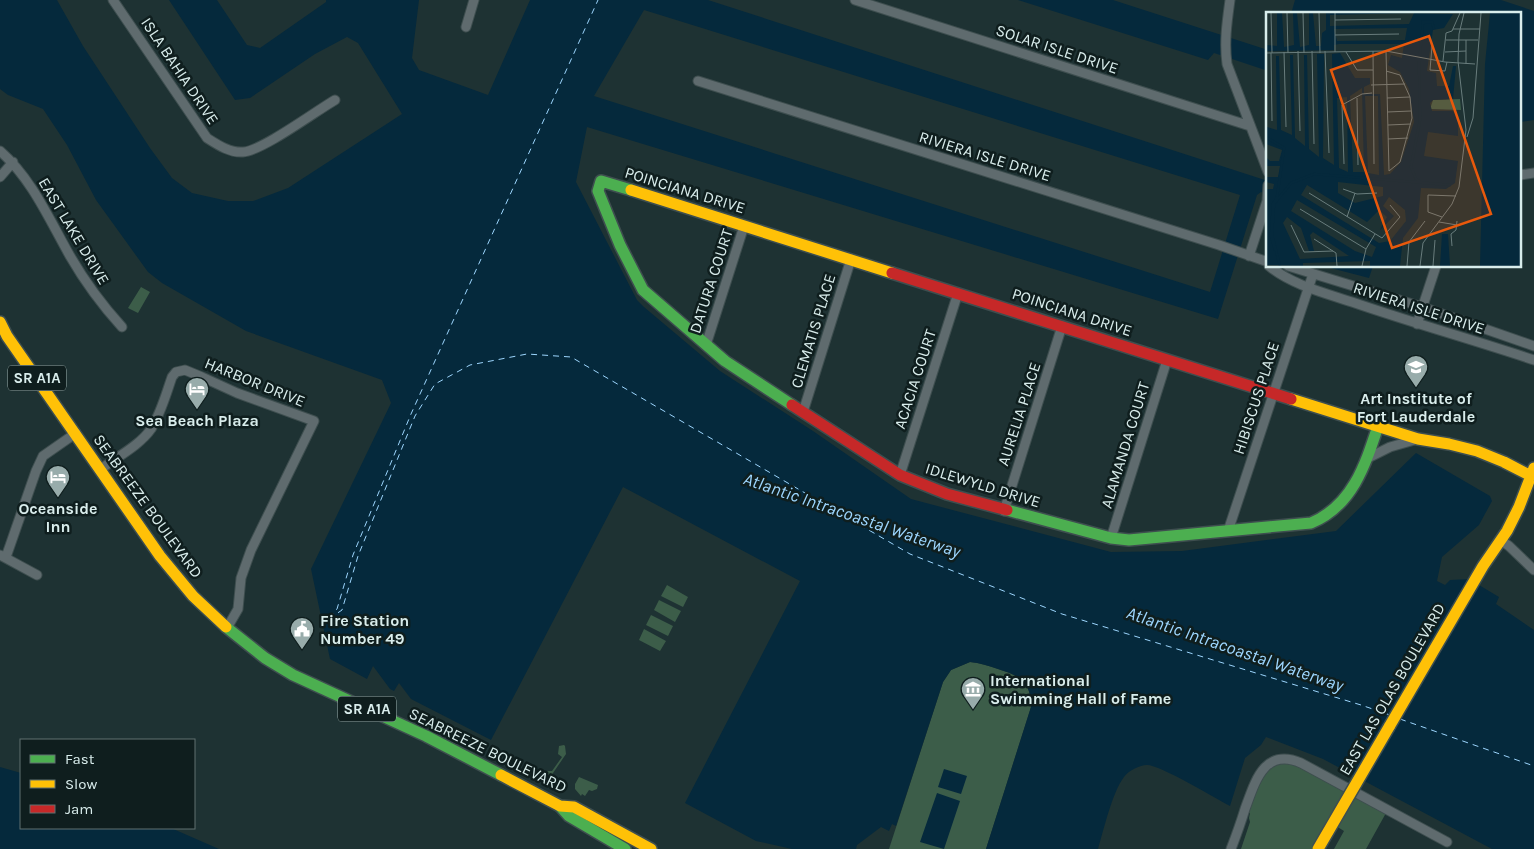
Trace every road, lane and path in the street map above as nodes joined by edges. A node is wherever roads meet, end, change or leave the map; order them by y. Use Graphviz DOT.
graph roads {
  1 [pos="113,0"];
  2 [pos="474,0"];
  3 [pos="855,0"];
  4 [pos="1230,0"];
  5 [pos="466,27"];
  6 [pos="698,81"];
  7 [pos="335,100"];
  8 [pos="1250,126"];
  9 [pos="0,150"];
  10 [pos="14,162"];
  11 [pos="1266,167"];
  12 [pos="0,177"];
  13 [pos="600,181"];
  14 [pos="1266,204"];
  15 [pos="744,226"];
  16 [pos="1246,254"];
  17 [pos="851,259"];
  18 [pos="1266,264"];
  19 [pos="1271,268"];
  20 [pos="1294,268"];
  21 [pos="1435,268"];
  22 [pos="1313,274"];
  23 [pos="1308,287"];
  24 [pos="958,293"];
  25 [pos="1422,307"];
  26 [pos="0,322"];
  27 [pos="1417,324"];
  28 [pos="1062,326"];
  29 [pos="122,327"];
  30 [pos="706,345"];
  31 [pos="1534,346"];
  32 [pos="1167,360"];
  33 [pos="1534,360"];
  34 [pos="1273,394"];
  35 [pos="803,412"];
  36 [pos="1378,426"];
  37 [pos="76,433"];
  38 [pos="1418,439"];
  39 [pos="1368,458"];
  40 [pos="101,469"];
  41 [pos="1533,472"];
  42 [pos="900,475"];
  43 [pos="1004,511"];
  44 [pos="1228,531"];
  45 [pos="1111,538"];
  46 [pos="1499,545"];
  47 [pos="3,556"];
  48 [pos="1486,568"];
  49 [pos="1534,570"];
  50 [pos="36,575"];
  51 [pos="227,628"];
  52 [pos="560,806"];
  53 [pos="1447,842"];
  54 [pos="625,849"];
  55 [pos="651,849"];
  56 [pos="1231,849"];
  57 [pos="1318,849"];
  58 [pos="1327,849"];
  1 -- 7 [label="street, ISLA BAHIA DRIVE"];
  2 -- 5 [label="street"];
  3 -- 8 [label="street, SOLAR ISLE DRIVE"];
  4 -- 8 [label="street"];
  6 -- 16 [label="street, RIVIERA ISLE DRIVE"];
  8 -- 11 [label="street"];
  9 -- 10 [label="street, EAST LAKE DRIVE"];
  10 -- 12 [label="street"];
  10 -- 29 [label="street, EAST LAKE DRIVE"];
  13 -- 15 [label="street, POINCIANA DRIVE"];
  13 -- 30 [label="street, IDLEWYLD DRIVE"];
  14 -- 16 [label="street"];
  15 -- 17 [label="street, POINCIANA DRIVE"];
  15 -- 30 [label="street, DATURA COURT"];
  16 -- 18 [label="street, RIVIERA ISLE DRIVE"];
  17 -- 24 [label="street, POINCIANA DRIVE"];
  17 -- 35 [label="street, CLEMATIS PLACE"];
  19 -- 23 [label="street, RIVIERA ISLE DRIVE"];
  20 -- 22 [label="street, RIVIERA ISLE DRIVE"];
  21 -- 25 [label="street"];
  22 -- 23 [label="street, HIBISCUS PLACE"];
  22 -- 25 [label="street, RIVIERA ISLE DRIVE"];
  23 -- 27 [label="street, RIVIERA ISLE DRIVE"];
  23 -- 34 [label="street, HIBISCUS PLACE"];
  24 -- 28 [label="street, POINCIANA DRIVE"];
  24 -- 42 [label="street, ACACIA COURT"];
  25 -- 27 [label="street"];
  25 -- 31 [label="street, RIVIERA ISLE DRIVE"];
  26 -- 37 [label="street, SEABREEZE BOULEVARD / SR A1A"];
  27 -- 33 [label="street, RIVIERA ISLE DRIVE"];
  28 -- 32 [label="street, POINCIANA DRIVE"];
  28 -- 43 [label="street, AURELIA PLACE"];
  30 -- 35 [label="street, IDLEWYLD DRIVE"];
  32 -- 34 [label="street, POINCIANA DRIVE"];
  32 -- 45 [label="street, ALAMANDA COURT"];
  34 -- 36 [label="street, POINCIANA DRIVE"];
  34 -- 44 [label="street, HIBISCUS PLACE"];
  35 -- 42 [label="street, IDLEWYLD DRIVE"];
  36 -- 38 [label="street, POINCIANA DRIVE"];
  36 -- 39 [label="street, IDLEWYLD DRIVE"];
  37 -- 40 [label="street, SEABREEZE BOULEVARD / SR A1A"];
  37 -- 47 [label="street"];
  38 -- 39 [label="street"];
  38 -- 41 [label="street, POINCIANA DRIVE"];
  39 -- 44 [label="street, IDLEWYLD DRIVE"];
  40 -- 51 [label="street, SEABREEZE BOULEVARD / SR A1A"];
  40 -- 51 [label="street, HARBOR DRIVE"];
  41 -- 46 [label="street, EAST LAS OLAS BOULEVARD"];
  42 -- 43 [label="street, IDLEWYLD DRIVE"];
  43 -- 45 [label="street, IDLEWYLD DRIVE"];
  44 -- 45 [label="street, IDLEWYLD DRIVE"];
  46 -- 48 [label="street, EAST LAS OLAS BOULEVARD"];
  46 -- 49 [label="street"];
  47 -- 50 [label="street"];
  48 -- 57 [label="street, EAST LAS OLAS BOULEVARD, bridge"];
  48 -- 58 [label="street, EAST LAS OLAS BOULEVARD"];
  51 -- 52 [label="street, SEABREEZE BOULEVARD / SR A1A"];
  52 -- 54 [label="street, SR A1A"];
  52 -- 55 [label="street, SEABREEZE BOULEVARD / SR A1A"];
  53 -- 56 [label="street"];
}
